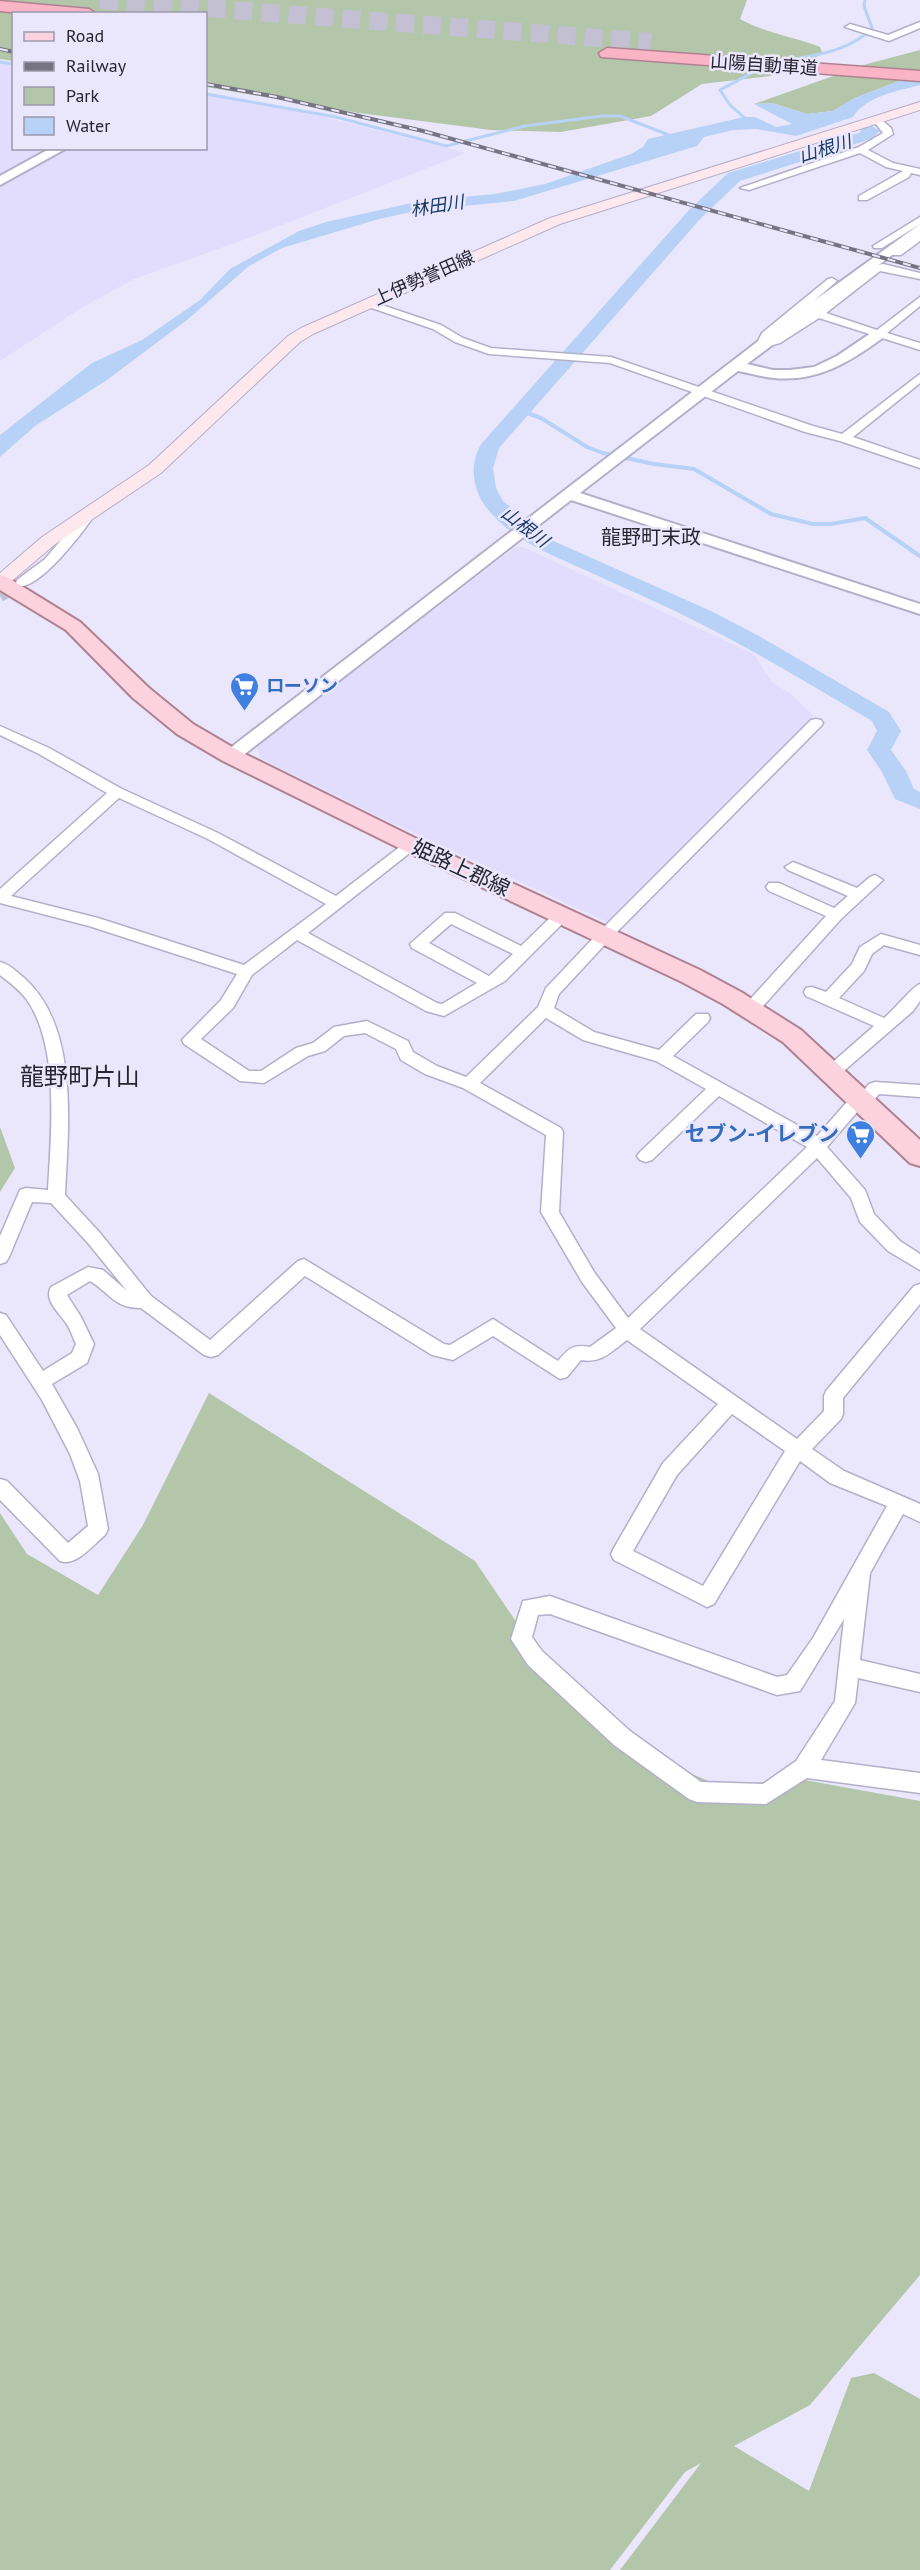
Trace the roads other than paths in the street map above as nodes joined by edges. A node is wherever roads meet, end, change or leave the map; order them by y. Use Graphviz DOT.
graph roads {
  1 [pos="0,6"];
  2 [pos="67,12"];
  3 [pos="920,25"];
  4 [pos="850,27"];
  5 [pos="651,42"];
  6 [pos="607,53"];
  7 [pos="920,62"];
  8 [pos="920,76"];
  9 [pos="920,106"];
  10 [pos="877,119"];
  11 [pos="863,149"];
  12 [pos="57,150"];
  13 [pos="914,170"];
  14 [pos="0,181"];
  15 [pos="745,188"];
  16 [pos="862,198"];
  17 [pos="920,220"];
  18 [pos="920,228"];
  19 [pos="920,236"];
  20 [pos="878,246"];
  21 [pos="897,253"];
  22 [pos="920,276"];
  23 [pos="832,281"];
  24 [pos="367,303"];
  25 [pos="918,305"];
  26 [pos="818,314"];
  27 [pos="879,334"];
  28 [pos="762,345"];
  29 [pos="920,347"];
  30 [pos="736,366"];
  31 [pos="920,376"];
  32 [pos="915,387"];
  33 [pos="704,392"];
  34 [pos="844,438"];
  35 [pos="920,464"];
  36 [pos="571,495"];
  37 [pos="6,582"];
  38 [pos="920,609"];
  39 [pos="816,723"];
  40 [pos="0,730"];
  41 [pos="231,756"];
  42 [pos="117,792"];
  43 [pos="411,845"];
  44 [pos="793,867"];
  45 [pos="874,880"];
  46 [pos="774,887"];
  47 [pos="857,894"];
  48 [pos="0,897"];
  49 [pos="338,903"];
  50 [pos="562,915"];
  51 [pos="836,915"];
  52 [pos="297,933"];
  53 [pos="605,935"];
  54 [pos="920,951"];
  55 [pos="523,953"];
  56 [pos="0,967"];
  57 [pos="246,971"];
  58 [pos="490,983"];
  59 [pos="920,989"];
  60 [pos="812,992"];
  61 [pos="829,999"];
  62 [pos="545,1010"];
  63 [pos="750,1010"];
  64 [pos="913,1010"];
  65 [pos="702,1018"];
  66 [pos="886,1025"];
  67 [pos="662,1057"];
  68 [pos="832,1072"];
  69 [pos="469,1084"];
  70 [pos="717,1088"];
  71 [pos="920,1091"];
  72 [pos="863,1102"];
  73 [pos="817,1147"];
  74 [pos="646,1156"];
  75 [pos="920,1156"];
  76 [pos="56,1197"];
  77 [pos="0,1257"];
  78 [pos="920,1263"];
  79 [pos="920,1291"];
  80 [pos="145,1301"];
  81 [pos="0,1320"];
  82 [pos="627,1330"];
  83 [pos="40,1382"];
  84 [pos="730,1404"];
  85 [pos="797,1450"];
  86 [pos="0,1487"];
  87 [pos="899,1502"];
  88 [pos="920,1514"];
  89 [pos="860,1573"];
  90 [pos="849,1667"];
  91 [pos="920,1683"];
  92 [pos="804,1768"];
  93 [pos="920,1783"];
  1 -- 2 [label="highway"];
  3 -- 4 [label="street"];
  5 -- 7 [label="highway, 山陽自動車道"];
  6 -- 8 [label="highway, 山陽自動車道"];
  9 -- 10 [label="main road, 上伊勢誉田線"];
  10 -- 11 [label="street"];
  10 -- 24 [label="main road, 上伊勢誉田線"];
  11 -- 13 [label="street"];
  11 -- 15 [label="street"];
  12 -- 14 [label="street"];
  13 -- 16 [label="street"];
  17 -- 20 [label="street"];
  18 -- 28 [label="street"];
  19 -- 21 [label="street"];
  22 -- 26 [label="street"];
  23 -- 28 [label="street"];
  24 -- 33 [label="street"];
  24 -- 37 [label="main road, 上伊勢誉田線"];
  25 -- 27 [label="street"];
  26 -- 27 [label="street"];
  26 -- 28 [label="street"];
  27 -- 29 [label="street"];
  27 -- 30 [label="street"];
  28 -- 30 [label="street"];
  30 -- 33 [label="street"];
  31 -- 32 [label="street"];
  32 -- 34 [label="street"];
  33 -- 34 [label="street"];
  33 -- 36 [label="street"];
  34 -- 35 [label="street"];
  36 -- 38 [label="street"];
  36 -- 41 [label="street"];
  37 -- 41 [label="main road, 姫路上郡線"];
  39 -- 53 [label="street"];
  40 -- 42 [label="street"];
  41 -- 43 [label="main road, 姫路上郡線"];
  42 -- 48 [label="street"];
  42 -- 49 [label="street"];
  43 -- 49 [label="street"];
  43 -- 50 [label="main road, 姫路上郡線"];
  44 -- 47 [label="street"];
  45 -- 47 [label="street"];
  46 -- 51 [label="street"];
  47 -- 51 [label="street"];
  48 -- 57 [label="street"];
  49 -- 52 [label="street"];
  50 -- 53 [label="main road, 姫路上郡線"];
  50 -- 55 [label="street"];
  51 -- 63 [label="street"];
  52 -- 57 [label="street"];
  52 -- 58 [label="street"];
  53 -- 62 [label="street"];
  53 -- 63 [label="main road, 姫路上郡線"];
  54 -- 61 [label="street"];
  55 -- 58 [label="street"];
  55 -- 58 [label="street"];
  56 -- 76 [label="street"];
  57 -- 69 [label="street"];
  59 -- 64 [label="street"];
  60 -- 61 [label="street"];
  61 -- 66 [label="street"];
  62 -- 67 [label="street"];
  62 -- 69 [label="street"];
  63 -- 68 [label="main road, 姫路上郡線"];
  64 -- 66 [label="street"];
  65 -- 67 [label="street"];
  66 -- 68 [label="street"];
  67 -- 70 [label="street"];
  68 -- 72 [label="main road, 姫路上郡線"];
  69 -- 82 [label="street"];
  70 -- 73 [label="street"];
  70 -- 74 [label="street"];
  71 -- 72 [label="street"];
  72 -- 73 [label="street"];
  72 -- 75 [label="main road, 姫路上郡線"];
  73 -- 78 [label="street"];
  73 -- 82 [label="street"];
  76 -- 77 [label="street"];
  76 -- 80 [label="street"];
  79 -- 85 [label="street"];
  80 -- 82 [label="street"];
  80 -- 83 [label="street"];
  81 -- 83 [label="street"];
  82 -- 84 [label="street"];
  83 -- 86 [label="street"];
  84 -- 85 [label="street"];
  84 -- 85 [label="street"];
  85 -- 87 [label="street"];
  87 -- 88 [label="street"];
  87 -- 89 [label="street"];
  89 -- 90 [label="street"];
  89 -- 92 [label="street"];
  90 -- 91 [label="street"];
  90 -- 92 [label="street"];
  92 -- 93 [label="street"];
}
